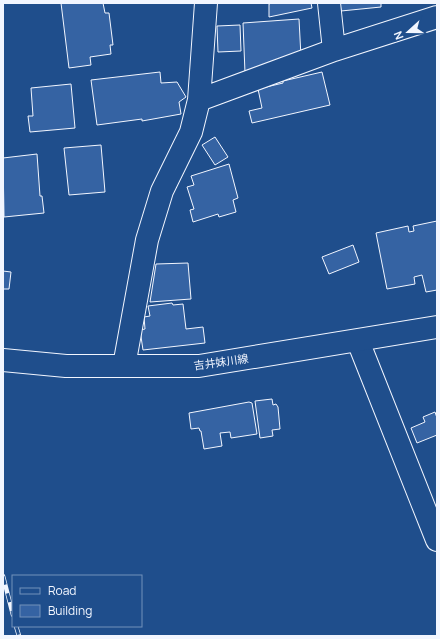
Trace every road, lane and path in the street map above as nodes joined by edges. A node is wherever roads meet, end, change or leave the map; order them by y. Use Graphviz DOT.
graph roads {
  1 [pos="206,3"];
  2 [pos="329,3"];
  3 [pos="437,17"];
  4 [pos="334,50"];
  5 [pos="199,100"];
  6 [pos="437,327"];
  7 [pos="358,341"];
  8 [pos="3,360"];
  9 [pos="124,366"];
  10 [pos="437,540"];
  1 -- 5 [label="street"];
  2 -- 4 [label="street"];
  3 -- 4 [label="street"];
  4 -- 5 [label="street"];
  5 -- 9 [label="street"];
  6 -- 7 [label="street, 吉井妹川線"];
  7 -- 9 [label="street, 吉井妹川線"];
  7 -- 10 [label="street"];
  8 -- 9 [label="street, 吉井妹川線"];
}
